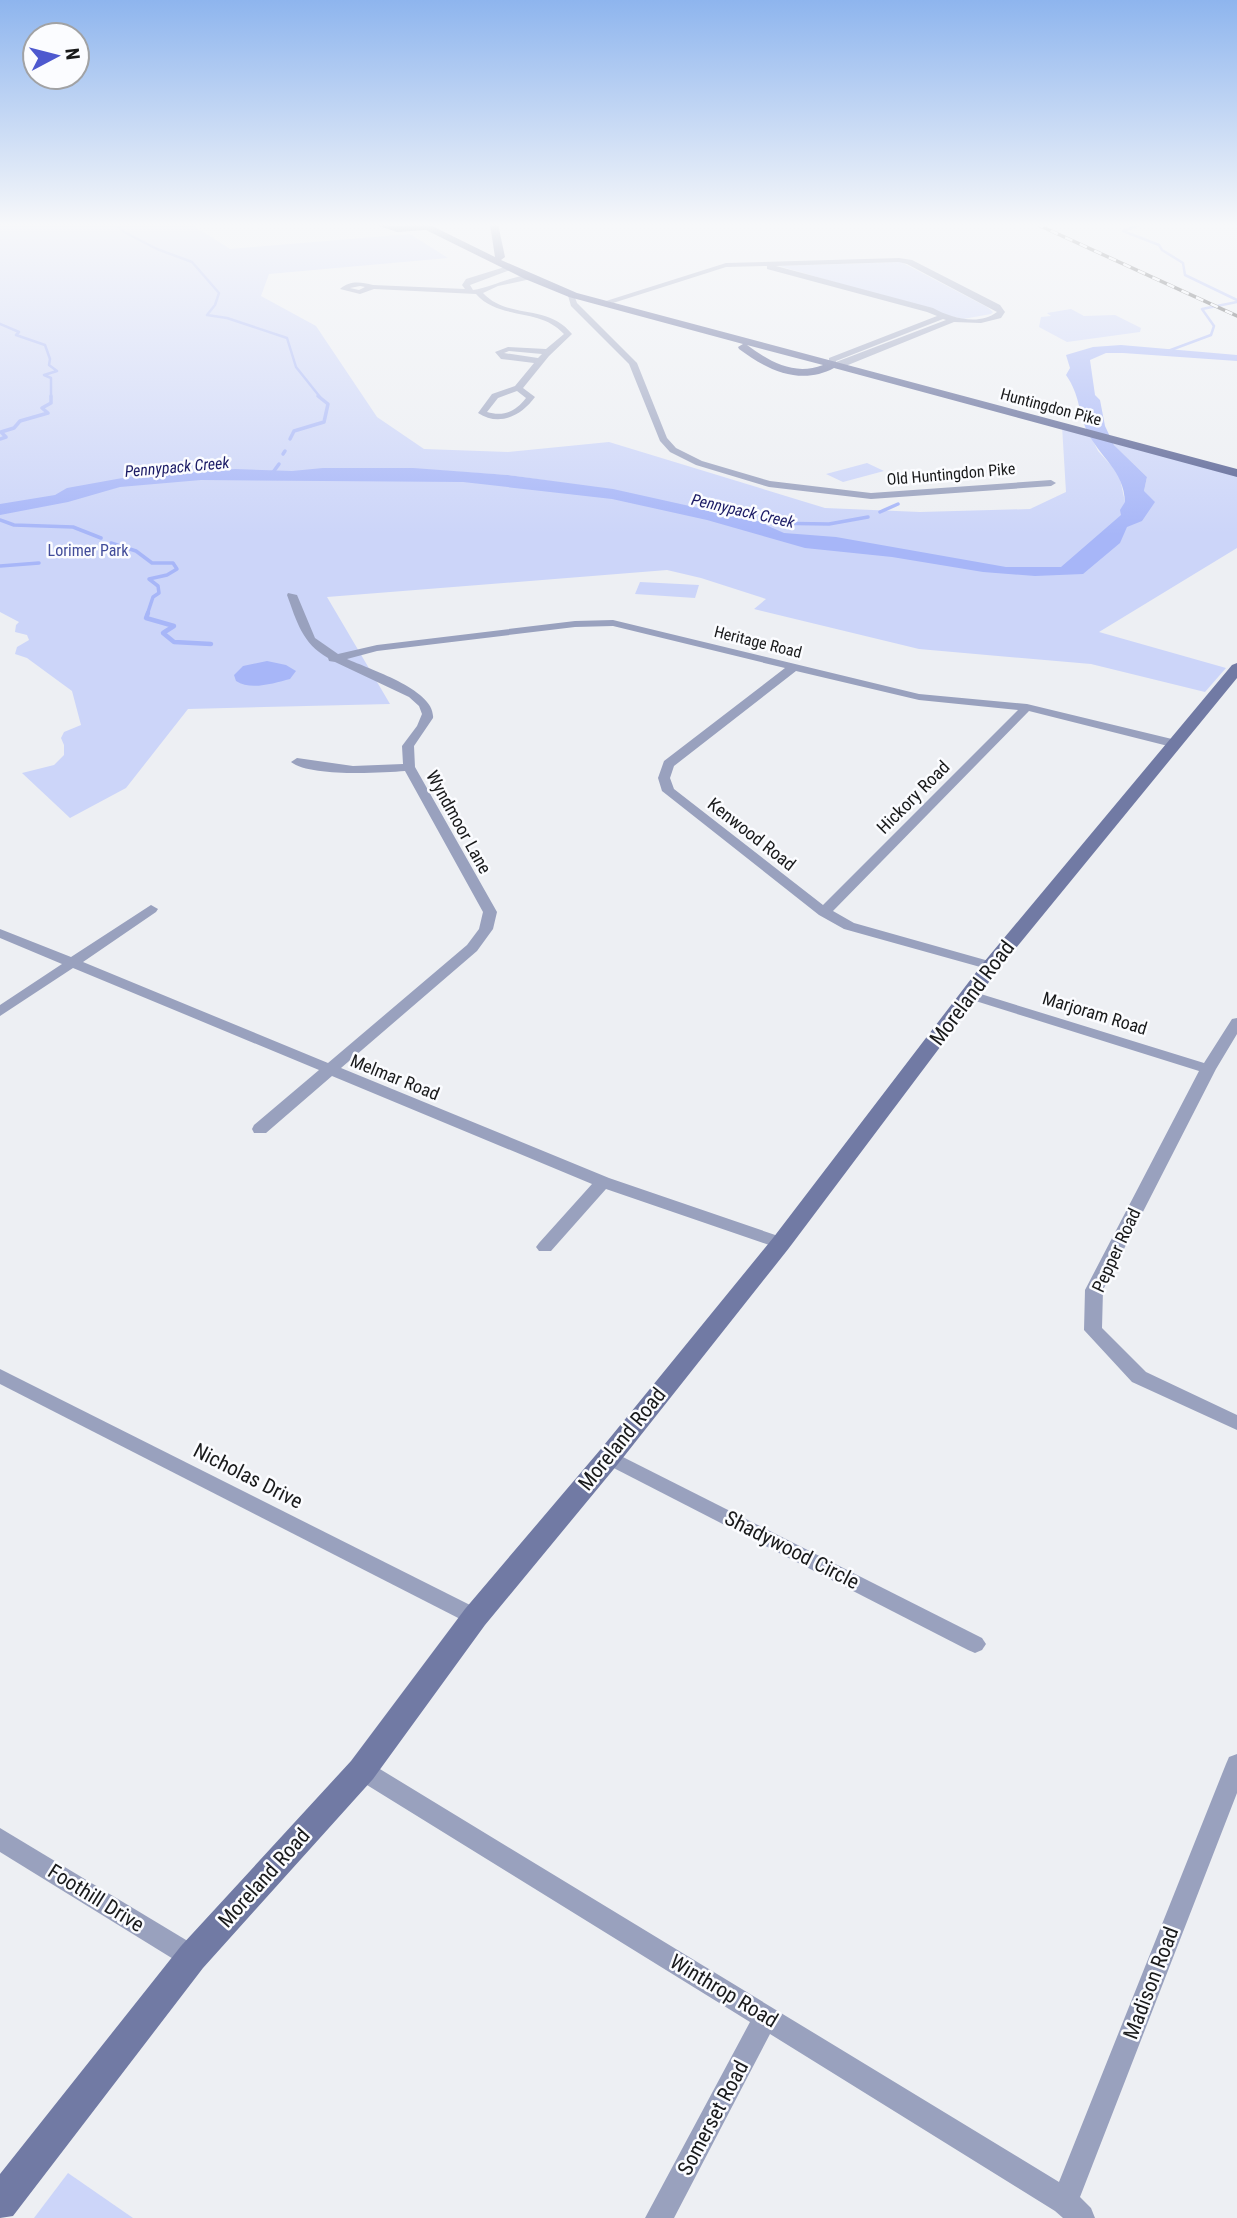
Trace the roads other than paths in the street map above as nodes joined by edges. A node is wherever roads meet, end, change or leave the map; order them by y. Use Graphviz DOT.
graph roads {
  1 [pos="563,328"];
  2 [pos="598,328"];
  3 [pos="693,328"];
  4 [pos="707,328"];
  5 [pos="918,328"];
  6 [pos="933,328"];
  7 [pos="730,338"];
  8 [pos="548,352"];
  9 [pos="540,361"];
  10 [pos="837,363"];
  11 [pos="518,387"];
  12 [pos="1237,470"];
  13 [pos="1051,482"];
  14 [pos="292,595"];
  15 [pos="333,659"];
  16 [pos="794,667"];
  17 [pos="1237,668"];
  18 [pos="1027,707"];
  19 [pos="1172,743"];
  20 [pos="297,762"];
  21 [pos="409,767"];
  22 [pos="151,909"];
  23 [pos="824,912"];
  24 [pos="0,933"];
  25 [pos="73,961"];
  26 [pos="991,966"];
  27 [pos="971,995"];
  28 [pos="0,1012"];
  29 [pos="1237,1022"];
  30 [pos="1208,1069"];
  31 [pos="330,1071"];
  32 [pos="260,1129"];
  33 [pos="603,1182"];
  34 [pos="781,1243"];
  35 [pos="545,1247"];
  36 [pos="0,1376"];
  37 [pos="1237,1423"];
  38 [pos="609,1457"];
  39 [pos="475,1616"];
  40 [pos="975,1644"];
  41 [pos="1237,1764"];
  42 [pos="362,1770"];
  43 [pos="0,1839"];
  44 [pos="192,1957"];
  45 [pos="766,2017"];
  46 [pos="0,2203"];
  47 [pos="1073,2210"];
  48 [pos="659,2218"];
  1 -- 8 [label="street"];
  2 -- 13 [label="street, Old Huntingdon Pike"];
  3 -- 7 [label="main road, Huntingdon Pike"];
  4 -- 10 [label="main road, Huntingdon Pike"];
  5 -- 10 [label="street"];
  6 -- 10 [label="street"];
  7 -- 10 [label="main road, Huntingdon Pike"];
  7 -- 10 [label="main road"];
  8 -- 9 [label="street"];
  8 -- 9 [label="street"];
  9 -- 11 [label="street"];
  10 -- 12 [label="main road, Huntingdon Pike"];
  11 -- 11 [label="street"];
  14 -- 15 [label="street, Wyndmoor Lane"];
  15 -- 16 [label="street, Heritage Road"];
  15 -- 21 [label="street, Wyndmoor Lane"];
  16 -- 18 [label="street, Heritage Road"];
  16 -- 23 [label="street, Kenwood Road"];
  17 -- 19 [label="street, Moreland Road"];
  18 -- 19 [label="street, Heritage Road"];
  18 -- 23 [label="street, Hickory Road"];
  19 -- 26 [label="street, Moreland Road"];
  20 -- 21 [label="street"];
  21 -- 31 [label="street, Wyndmoor Lane"];
  22 -- 25 [label="street"];
  23 -- 26 [label="street, Kenwood Road"];
  24 -- 25 [label="street, Melmar Road"];
  25 -- 28 [label="street"];
  25 -- 31 [label="street, Melmar Road"];
  26 -- 27 [label="street, Moreland Road"];
  27 -- 30 [label="street, Marjoram Road"];
  27 -- 34 [label="street, Moreland Road"];
  29 -- 30 [label="street, Pepper Road"];
  30 -- 37 [label="street, Pepper Road"];
  31 -- 32 [label="street, Wyndmoor Lane"];
  31 -- 33 [label="street, Melmar Road"];
  33 -- 34 [label="street, Melmar Road"];
  33 -- 35 [label="street"];
  34 -- 38 [label="street, Moreland Road"];
  36 -- 39 [label="street, Nicholas Drive"];
  38 -- 39 [label="street, Moreland Road"];
  38 -- 40 [label="street, Shadywood Circle"];
  39 -- 42 [label="street, Moreland Road"];
  41 -- 47 [label="street, Madison Road"];
  42 -- 44 [label="street, Moreland Road"];
  42 -- 45 [label="street, Winthrop Road"];
  43 -- 44 [label="street, Foothill Drive"];
  44 -- 46 [label="street, Moreland Road"];
  45 -- 47 [label="street, Winthrop Road"];
  45 -- 48 [label="street, Somerset Road"];
}
